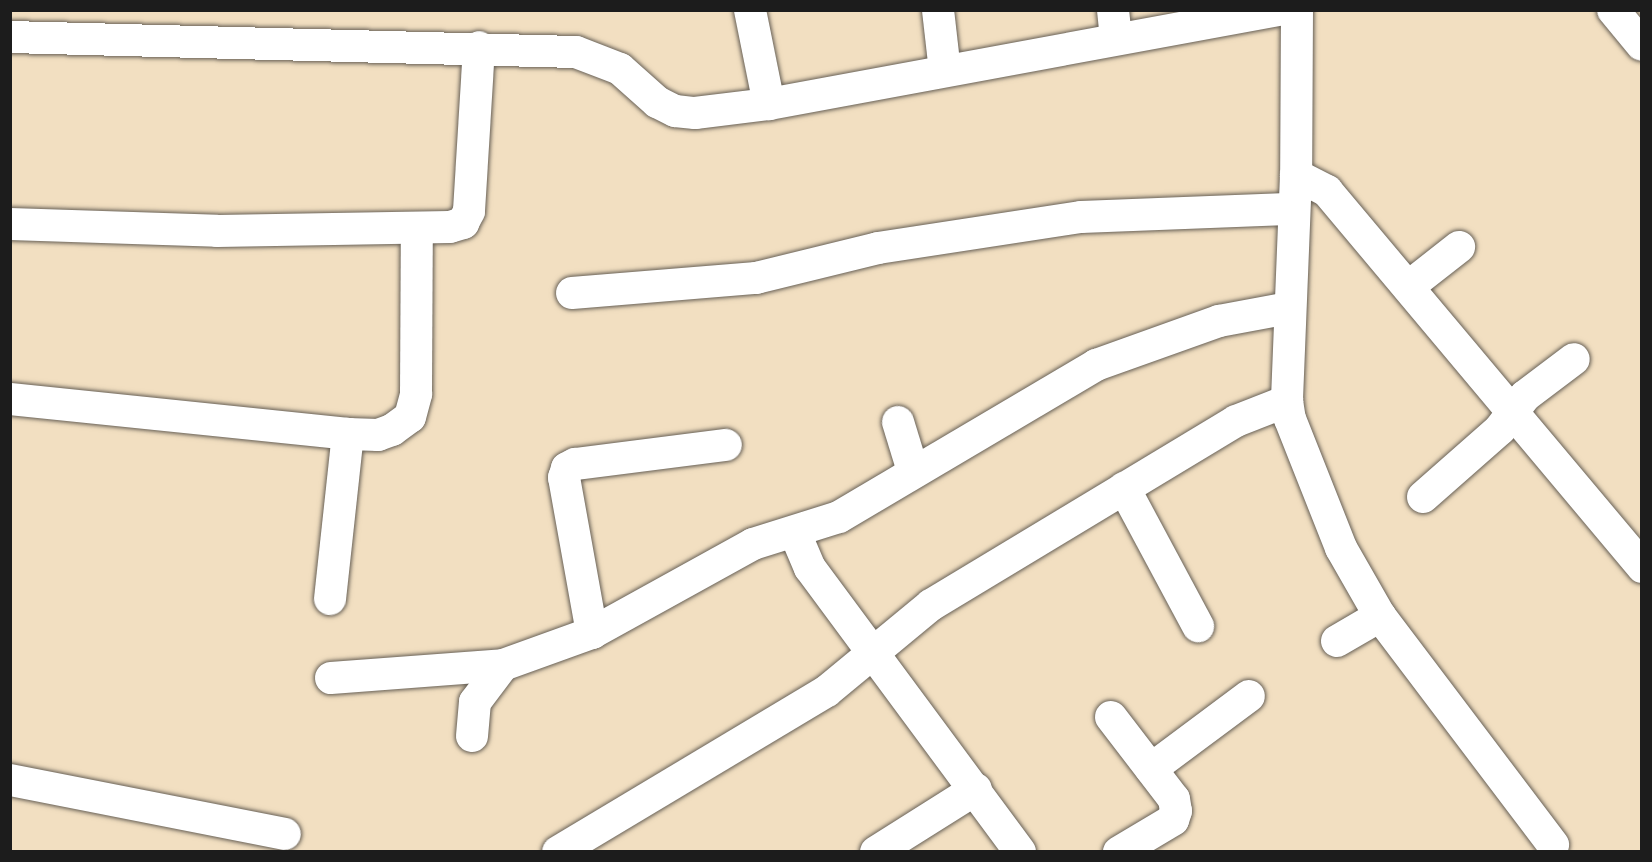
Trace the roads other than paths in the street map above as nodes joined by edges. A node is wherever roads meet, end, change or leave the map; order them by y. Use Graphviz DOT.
graph roads {
  1 [pos="750,10"];
  2 [pos="938,10"];
  3 [pos="1278,10"];
  4 [pos="1297,10"];
  5 [pos="1612,10"];
  6 [pos="1115,25"];
  7 [pos="10,37"];
  8 [pos="1641,45"];
  9 [pos="479,47"];
  10 [pos="945,71"];
  11 [pos="769,104"];
  12 [pos="1296,175"];
  13 [pos="1294,209"];
  14 [pos="10,224"];
  15 [pos="417,228"];
  16 [pos="1459,247"];
  17 [pos="1408,287"];
  18 [pos="572,293"];
  19 [pos="1288,308"];
  20 [pos="1574,359"];
  21 [pos="10,399"];
  22 [pos="1287,401"];
  23 [pos="1514,412"];
  24 [pos="898,422"];
  25 [pos="348,434"];
  26 [pos="726,445"];
  27 [pos="913,471"];
  28 [pos="1124,488"];
  29 [pos="1423,497"];
  30 [pos="795,532"];
  31 [pos="1641,567"];
  32 [pos="330,600"];
  33 [pos="1380,616"];
  34 [pos="1198,626"];
  35 [pos="592,633"];
  36 [pos="1337,641"];
  37 [pos="872,651"];
  38 [pos="503,665"];
  39 [pos="331,678"];
  40 [pos="1249,696"];
  41 [pos="1111,717"];
  42 [pos="472,736"];
  43 [pos="1151,769"];
  44 [pos="10,780"];
  45 [pos="976,789"];
  46 [pos="285,834"];
  47 [pos="1553,845"];
  48 [pos="558,852"];
  49 [pos="876,852"];
  50 [pos="1020,852"];
  51 [pos="1119,852"];
  1 -- 11 [label="street"];
  2 -- 10 [label="street"];
  3 -- 6 [label="street"];
  4 -- 12 [label="street"];
  5 -- 8 [label="street"];
  6 -- 10 [label="street"];
  7 -- 9 [label="street"];
  9 -- 11 [label="street"];
  9 -- 15 [label="street"];
  10 -- 11 [label="street"];
  12 -- 13 [label="street"];
  12 -- 17 [label="street"];
  13 -- 18 [label="street"];
  13 -- 19 [label="street"];
  14 -- 15 [label="street"];
  15 -- 25 [label="street"];
  16 -- 17 [label="street"];
  17 -- 23 [label="street"];
  19 -- 22 [label="street"];
  19 -- 27 [label="street"];
  20 -- 23 [label="street"];
  21 -- 25 [label="street"];
  22 -- 28 [label="street"];
  22 -- 33 [label="street"];
  23 -- 29 [label="street"];
  23 -- 31 [label="street"];
  24 -- 27 [label="street"];
  25 -- 32 [label="street"];
  26 -- 35 [label="street"];
  27 -- 30 [label="street"];
  28 -- 34 [label="street"];
  28 -- 37 [label="street"];
  30 -- 35 [label="street"];
  30 -- 37 [label="street"];
  33 -- 36 [label="street"];
  33 -- 47 [label="street"];
  35 -- 38 [label="street"];
  37 -- 45 [label="street"];
  37 -- 48 [label="street"];
  38 -- 39 [label="street"];
  38 -- 42 [label="street"];
  40 -- 43 [label="street"];
  41 -- 43 [label="street"];
  43 -- 51 [label="street"];
  44 -- 46 [label="street"];
  45 -- 49 [label="street"];
  45 -- 50 [label="street"];
}
